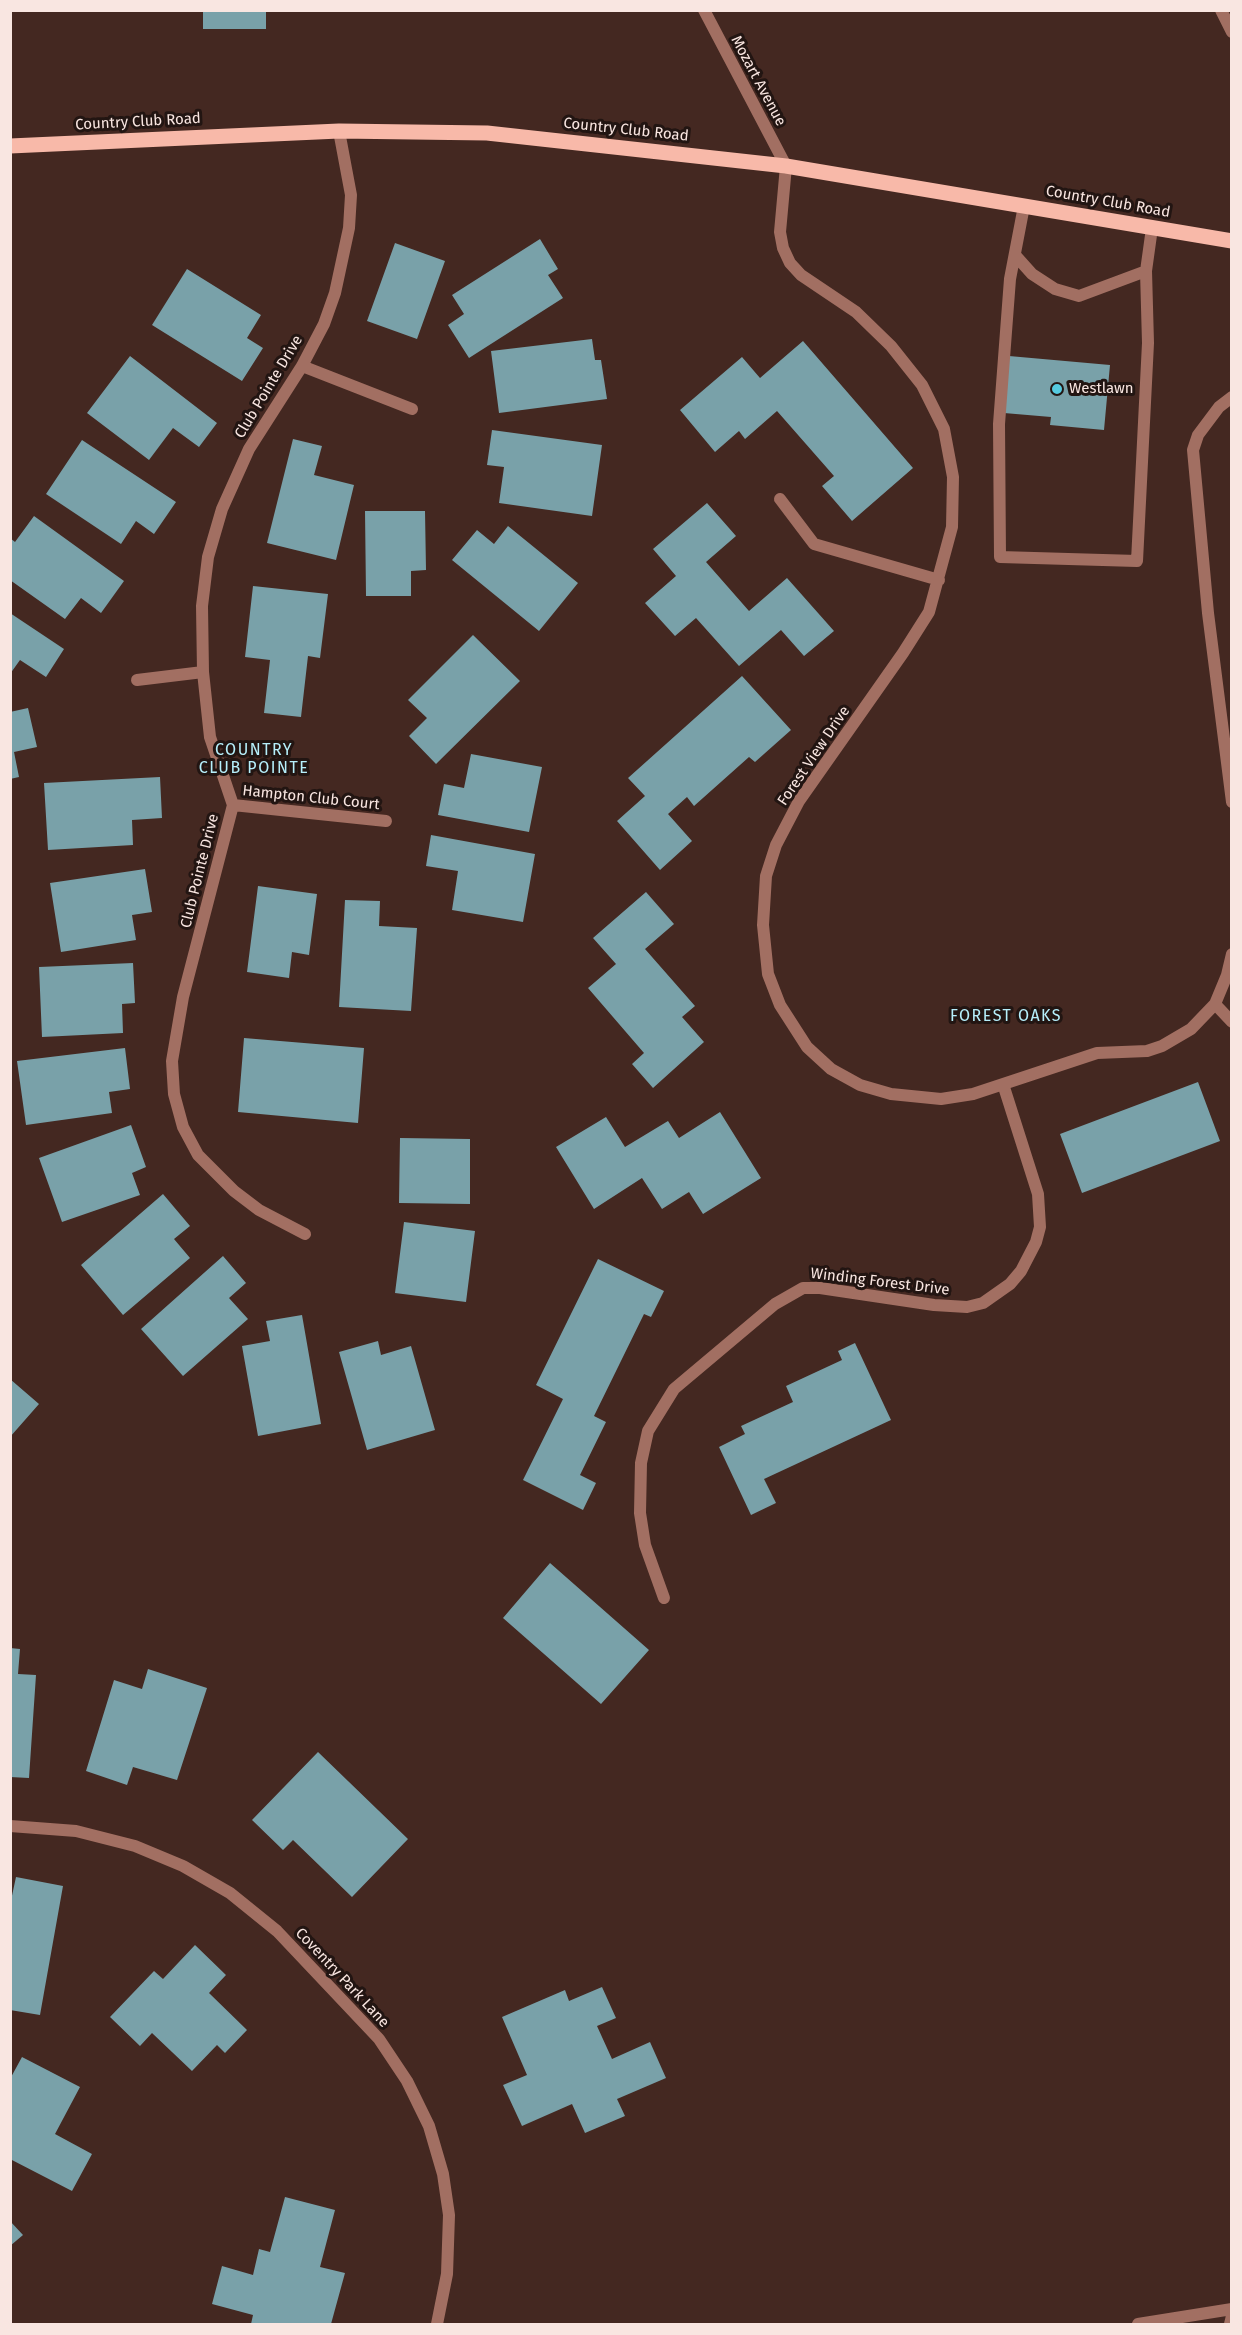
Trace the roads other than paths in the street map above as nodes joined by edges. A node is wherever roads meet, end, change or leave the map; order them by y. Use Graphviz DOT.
graph roads {
  1 [pos="704,10"];
  2 [pos="1221,10"];
  3 [pos="1232,32"];
  4 [pos="339,131"];
  5 [pos="10,146"];
  6 [pos="786,166"];
  7 [pos="1024,206"];
  8 [pos="1152,228"];
  9 [pos="1232,241"];
  10 [pos="1015,255"];
  11 [pos="1146,271"];
  12 [pos="302,366"];
  13 [pos="1232,397"];
  14 [pos="412,409"];
  15 [pos="780,499"];
  16 [pos="939,580"];
  17 [pos="203,672"];
  18 [pos="137,680"];
  19 [pos="1232,802"];
  20 [pos="232,805"];
  21 [pos="386,821"];
  22 [pos="1232,954"];
  23 [pos="1215,1004"];
  24 [pos="1232,1022"];
  25 [pos="1003,1084"];
  26 [pos="305,1234"];
  27 [pos="664,1598"];
  28 [pos="10,1826"];
  29 [pos="1232,2309"];
  30 [pos="1232,2316"];
  31 [pos="436,2325"];
  32 [pos="1138,2325"];
  33 [pos="1230,2325"];
  1 -- 6 [label="street, Mozart Avenue"];
  2 -- 3 [label="street"];
  4 -- 5 [label="main road, Country Club Road"];
  4 -- 6 [label="main road, Country Club Road"];
  4 -- 12 [label="street, Club Pointe Drive"];
  6 -- 7 [label="main road, Country Club Road"];
  6 -- 16 [label="street, Forest View Drive"];
  7 -- 8 [label="main road, Country Club Road"];
  7 -- 10 [label="street"];
  8 -- 9 [label="main road, Country Club Road"];
  8 -- 11 [label="street"];
  10 -- 11 [label="street"];
  10 -- 11 [label="street"];
  12 -- 14 [label="street"];
  12 -- 17 [label="street, Club Pointe Drive"];
  13 -- 19 [label="street"];
  15 -- 16 [label="street"];
  16 -- 25 [label="street, Forest View Drive"];
  17 -- 18 [label="street"];
  17 -- 20 [label="street, Club Pointe Drive"];
  20 -- 21 [label="street, Hampton Club Court"];
  20 -- 26 [label="street, Club Pointe Drive"];
  22 -- 23 [label="street, Forest View Drive"];
  23 -- 24 [label="street"];
  23 -- 25 [label="street, Forest View Drive"];
  25 -- 27 [label="street, Winding Forest Drive"];
  28 -- 31 [label="street, Coventry Park Lane"];
  29 -- 32 [label="street"];
  30 -- 33 [label="street"];
}
